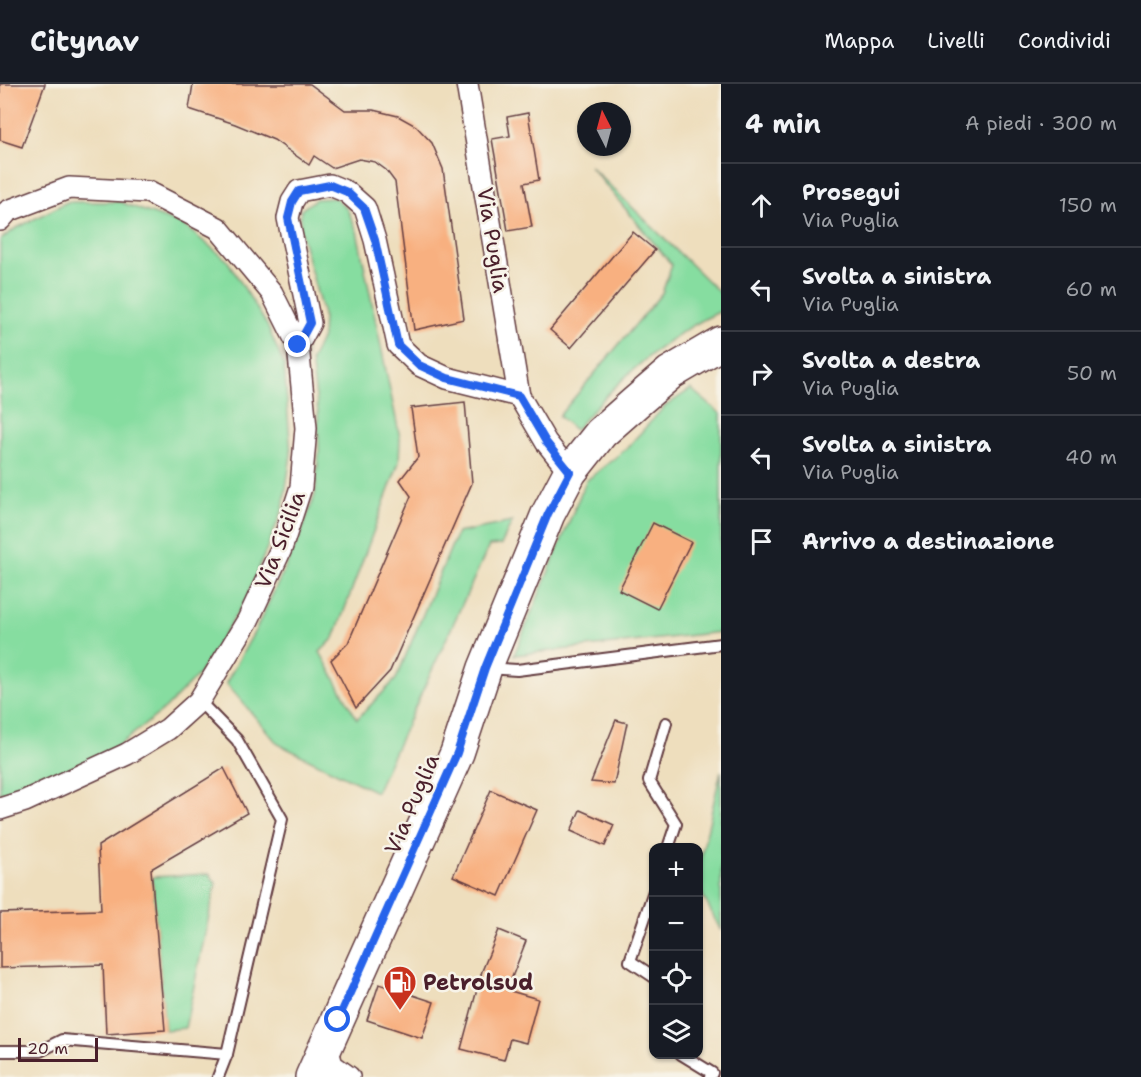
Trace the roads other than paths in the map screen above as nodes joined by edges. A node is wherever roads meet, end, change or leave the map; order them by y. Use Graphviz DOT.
graph roads {
  1 [pos="467,84"];
  2 [pos="0,220"];
  3 [pos="721,344"];
  4 [pos="298,345"];
  5 [pos="519,396"];
  6 [pos="570,472"];
  7 [pos="721,644"];
  8 [pos="485,668"];
  9 [pos="199,701"];
  10 [pos="666,723"];
  11 [pos="0,809"];
  12 [pos="670,843"];
  13 [pos="652,897"];
  14 [pos="649,973"];
  15 [pos="338,1020"];
  16 [pos="0,1051"];
  17 [pos="227,1054"];
  18 [pos="689,1059"];
  19 [pos="218,1077"];
  20 [pos="292,1077"];
  21 [pos="312,1077"];
  22 [pos="349,1077"];
  23 [pos="710,1077"];
  1 -- 5 [label="street, Via Puglia"];
  2 -- 4 [label="street, Via Sicilia"];
  3 -- 6 [label="main road, Via Puglia"];
  4 -- 5 [label="street"];
  4 -- 9 [label="street, Via Sicilia"];
  5 -- 6 [label="street, Via Puglia"];
  6 -- 8 [label="main road, Via Puglia"];
  7 -- 8 [label="lane"];
  8 -- 15 [label="main road, Via Puglia"];
  8 -- 20 [label="main road, Via Puglia"];
  9 -- 11 [label="street, Via Sicilia"];
  9 -- 17 [label="lane"];
  10 -- 12 [label="lane"];
  13 -- 14 [label="lane"];
  15 -- 21 [label="main road, Via Puglia"];
  15 -- 22 [label="street"];
  16 -- 17 [label="lane"];
  17 -- 19 [label="lane"];
  18 -- 23 [label="lane"];
}
